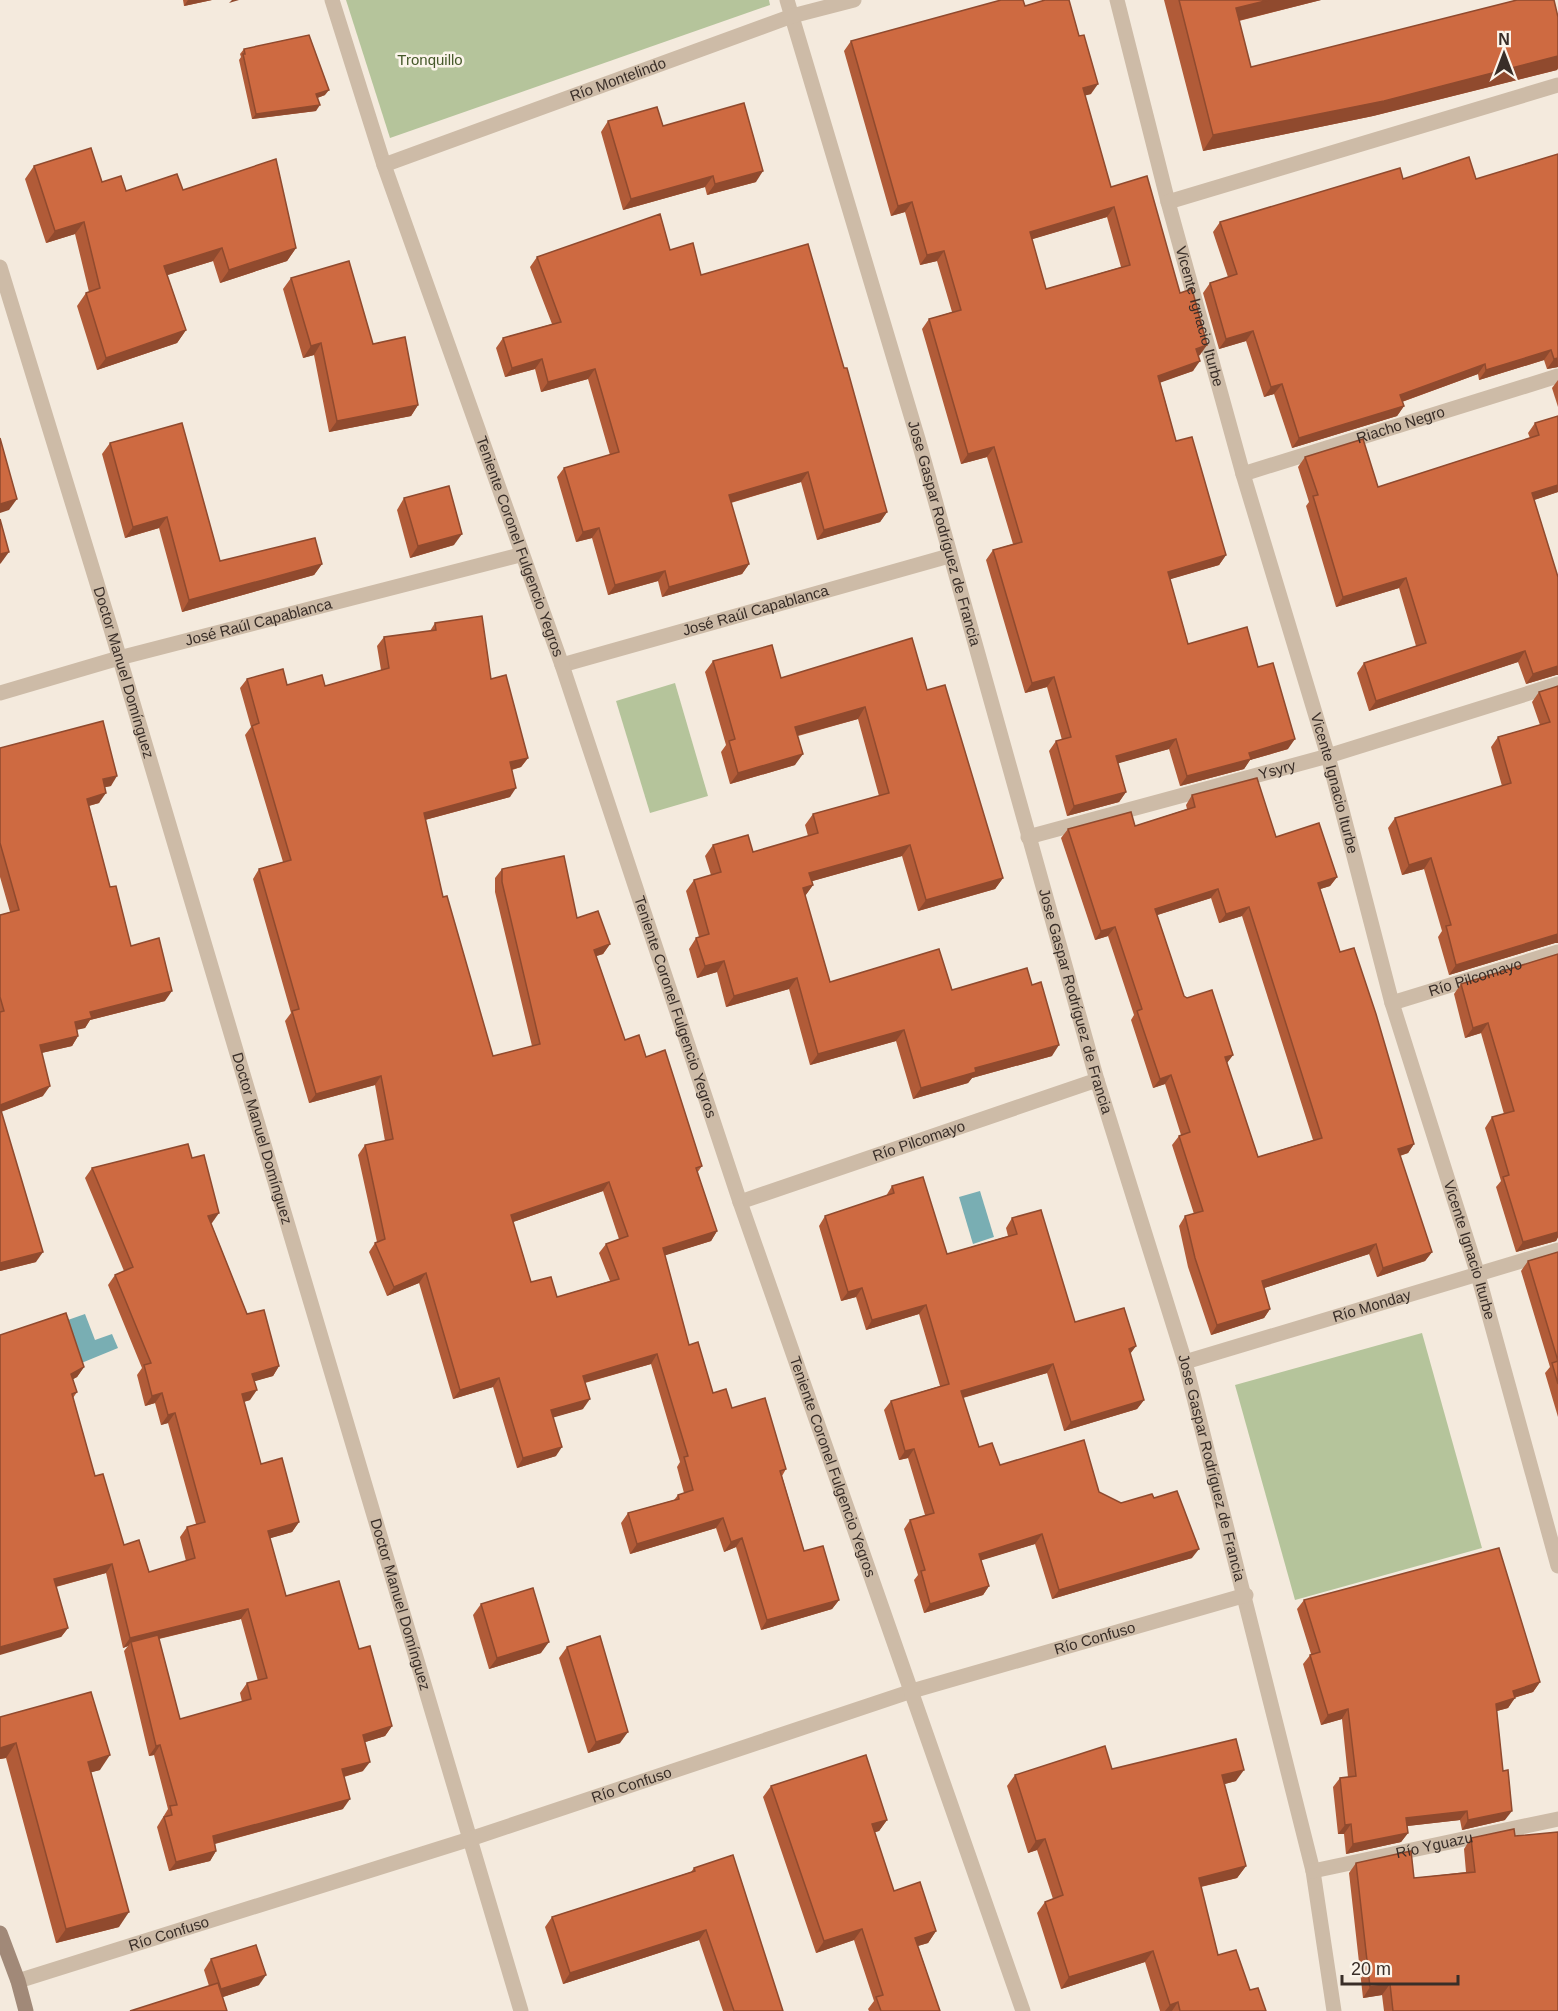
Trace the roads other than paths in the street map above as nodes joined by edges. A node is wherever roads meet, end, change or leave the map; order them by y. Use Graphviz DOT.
graph roads {
  1 [pos="332,0"];
  2 [pos="787,0"];
  3 [pos="854,0"];
  4 [pos="1118,0"];
  5 [pos="792,16"];
  6 [pos="1558,85"];
  7 [pos="384,165"];
  8 [pos="1168,202"];
  9 [pos="0,267"];
  10 [pos="1558,376"];
  11 [pos="1243,474"];
  12 [pos="520,555"];
  13 [pos="949,556"];
  14 [pos="119,658"];
  15 [pos="562,665"];
  16 [pos="1558,684"];
  17 [pos="0,693"];
  18 [pos="1328,756"];
  19 [pos="1028,837"];
  20 [pos="1558,952"];
  21 [pos="1392,1003"];
  22 [pos="1097,1080"];
  23 [pos="740,1202"];
  24 [pos="1558,1250"];
  25 [pos="1478,1275"];
  26 [pos="1185,1362"];
  27 [pos="1555,1544"];
  28 [pos="1558,1566"];
  29 [pos="1246,1595"];
  30 [pos="912,1691"];
  31 [pos="1558,1819"];
  32 [pos="470,1839"];
  33 [pos="1313,1871"];
  34 [pos="0,1933"];
  35 [pos="18,1980"];
  36 [pos="26,2011"];
  37 [pos="521,2011"];
  38 [pos="1023,2011"];
  39 [pos="1334,2011"];
  1 -- 7 [label="street, Teniente Coronel Fulgencio Yegros"];
  2 -- 5 [label="street, Jose Gaspar Rodríguez de Francia"];
  3 -- 5 [label="street, Río Montelindo"];
  4 -- 8 [label="street, Vicente Ignacio Iturbe"];
  5 -- 7 [label="street, Río Montelindo"];
  5 -- 13 [label="street, Jose Gaspar Rodríguez de Francia"];
  6 -- 8 [label="street"];
  7 -- 12 [label="street, Teniente Coronel Fulgencio Yegros"];
  8 -- 11 [label="street, Vicente Ignacio Iturbe"];
  9 -- 14 [label="street, Doctor Manuel Domínguez"];
  10 -- 11 [label="street, Riacho Negro"];
  11 -- 18 [label="street, Vicente Ignacio Iturbe"];
  12 -- 14 [label="street, José Raúl Capablanca"];
  12 -- 15 [label="street, Teniente Coronel Fulgencio Yegros"];
  13 -- 15 [label="street, José Raúl Capablanca"];
  13 -- 19 [label="street, Jose Gaspar Rodríguez de Francia"];
  14 -- 17 [label="street, José Raúl Capablanca"];
  14 -- 32 [label="street, Doctor Manuel Domínguez"];
  15 -- 23 [label="street, Teniente Coronel Fulgencio Yegros"];
  16 -- 18 [label="street, Ysyry"];
  18 -- 19 [label="street, Ysyry"];
  18 -- 21 [label="street, Vicente Ignacio Iturbe"];
  19 -- 22 [label="street, Jose Gaspar Rodríguez de Francia"];
  20 -- 21 [label="street, Río Pilcomayo"];
  21 -- 25 [label="street, Vicente Ignacio Iturbe"];
  22 -- 23 [label="street, Río Pilcomayo"];
  22 -- 26 [label="street, Jose Gaspar Rodríguez de Francia"];
  23 -- 30 [label="street, Teniente Coronel Fulgencio Yegros"];
  24 -- 25 [label="street, Río Monday"];
  25 -- 26 [label="street, Río Monday"];
  25 -- 27 [label="street, Vicente Ignacio Iturbe"];
  26 -- 29 [label="street, Jose Gaspar Rodríguez de Francia"];
  27 -- 28 [label="street, Vicente Ignacio Iturbe"];
  29 -- 30 [label="street, Río Confuso"];
  29 -- 33 [label="street, Jose Gaspar Rodríguez de Francia"];
  30 -- 32 [label="street, Río Confuso"];
  30 -- 38 [label="street, Teniente Coronel Fulgencio Yegros"];
  31 -- 33 [label="street, Río Yguazu"];
  32 -- 35 [label="street, Río Confuso"];
  32 -- 37 [label="street, Doctor Manuel Domínguez"];
  33 -- 39 [label="street, Jose Gaspar Rodríguez de Francia"];
  34 -- 35 [label="main road"];
  35 -- 36 [label="main road"];
}
